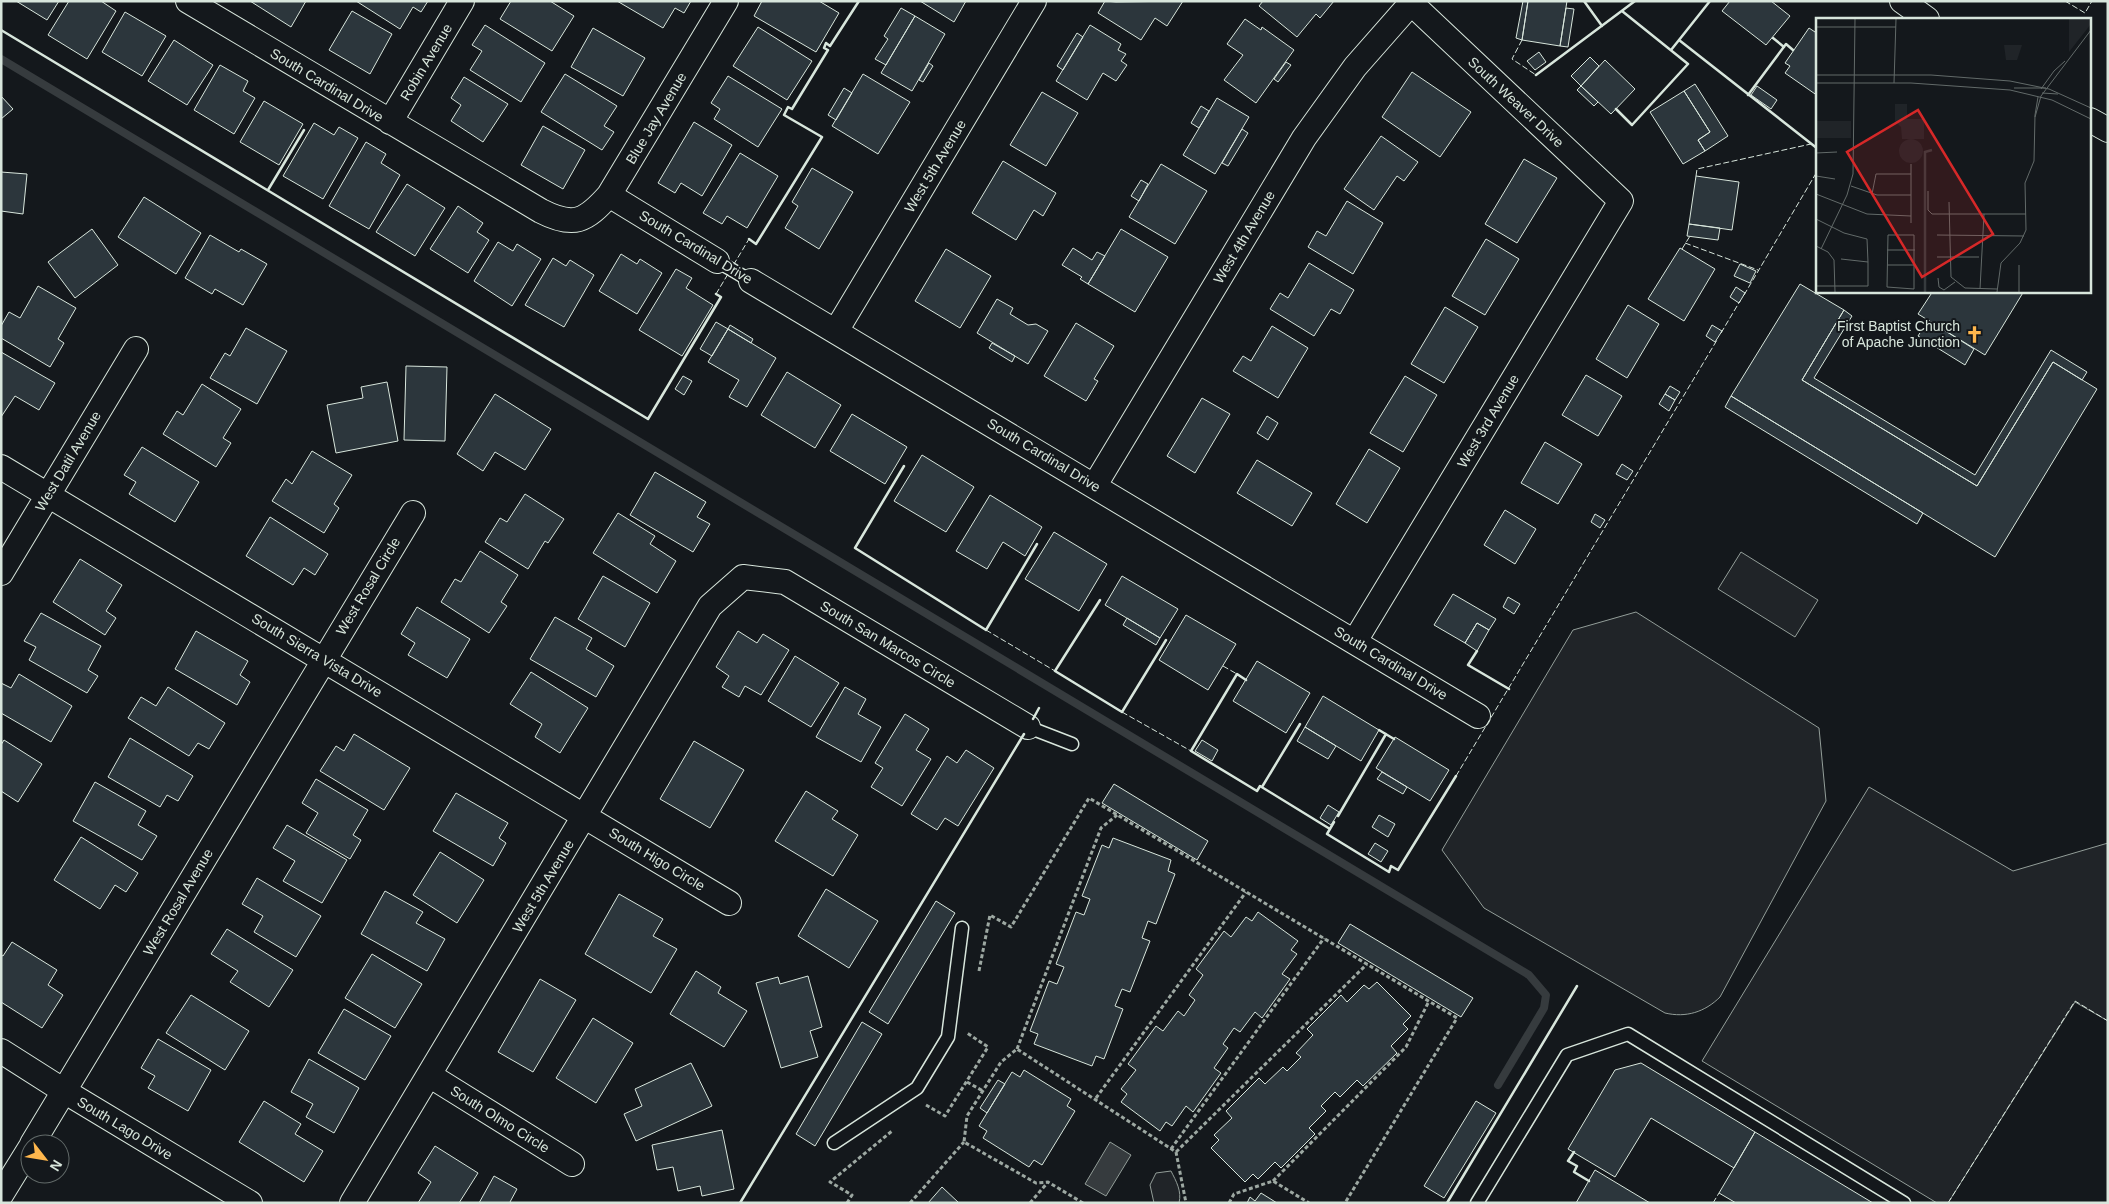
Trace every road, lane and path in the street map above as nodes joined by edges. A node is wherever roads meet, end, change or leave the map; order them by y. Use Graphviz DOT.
graph roads {
  1 [pos="462,1"];
  2 [pos="726,1"];
  3 [pos="1034,1"];
  4 [pos="1902,1"];
  5 [pos="1412,2"];
  6 [pos="195,3"];
  7 [pos="1926,18"];
  8 [pos="2092,121"];
  9 [pos="390,122"];
  10 [pos="2108,130"];
  11 [pos="609,195"];
  12 [pos="1621,201"];
  13 [pos="573,221"];
  14 [pos="717,261"];
  15 [pos="751,281"];
  16 [pos="836,331"];
  17 [pos="136,349"];
  18 [pos="1,467"];
  19 [pos="1095,485"];
  20 [pos="48,495"];
  21 [pos="413,513"];
  22 [pos="1,573"];
  23 [pos="743,578"];
  24 [pos="1355,641"];
  25 [pos="324,660"];
  26 [pos="1478,716"];
  27 [pos="1028,727"];
  28 [pos="1072,744"];
  29 [pos="1089,798"];
  30 [pos="1116,815"];
  31 [pos="585,816"];
  32 [pos="1246,892"];
  33 [pos="729,903"];
  34 [pos="962,928"];
  35 [pos="1324,938"];
  36 [pos="1367,964"];
  37 [pos="1429,1001"];
  38 [pos="1017,1048"];
  39 [pos="1,1051"];
  40 [pos="429,1075"];
  41 [pos="967,1082"];
  42 [pos="64,1091"];
  43 [pos="982,1091"];
  44 [pos="1096,1098"];
  45 [pos="38,1134"];
  46 [pos="964,1142"];
  47 [pos="834,1143"];
  48 [pos="1171,1149"];
  49 [pos="1176,1152"];
  50 [pos="572,1164"];
  51 [pos="20,1165"];
  52 [pos="1273,1181"];
  53 [pos="1048,1182"];
  54 [pos="1,1196"];
  55 [pos="250,1203"];
  56 [pos="352,1203"];
  57 [pos="910,1203"];
  58 [pos="1030,1203"];
  59 [pos="1083,1203"];
  60 [pos="1186,1203"];
  61 [pos="1229,1203"];
  62 [pos="1309,1203"];
  63 [pos="1345,1203"];
  64 [pos="1477,1203"];
  65 [pos="1904,1203"];
  1 -- 9 [label="street, Robin Avenue"];
  2 -- 11 [label="street, Blue Jay Avenue"];
  3 -- 16 [label="street, West 5th Avenue"];
  4 -- 7 [label="street"];
  5 -- 12 [label="street, South Weaver Drive"];
  5 -- 19 [label="street, West 4th Avenue"];
  6 -- 9 [label="street, South Cardinal Drive"];
  8 -- 10 [label="street"];
  9 -- 13 [label="street, South Cardinal Drive"];
  11 -- 13 [label="street, Blue Jay Avenue"];
  11 -- 14 [label="street, South Cardinal Drive"];
  12 -- 24 [label="street, West 3rd Avenue"];
  14 -- 15 [label="lane, South Cardinal Drive"];
  15 -- 16 [label="street, South Cardinal Drive"];
  16 -- 19 [label="street, South Cardinal Drive"];
  17 -- 20 [label="street, West Datil Avenue"];
  18 -- 20 [label="street, South Sierra Vista Drive"];
  19 -- 24 [label="street, South Cardinal Drive"];
  20 -- 22 [label="street, West Datil Avenue"];
  20 -- 25 [label="street, South Sierra Vista Drive"];
  21 -- 25 [label="street, West Rosal Circle"];
  23 -- 27 [label="street, South San Marcos Circle"];
  23 -- 31 [label="street, West 5th Avenue"];
  24 -- 26 [label="street, South Cardinal Drive"];
  25 -- 31 [label="street, South Sierra Vista Drive"];
  25 -- 42 [label="street, West Rosal Avenue"];
  27 -- 28 [label="lane"];
  29 -- 30 [label="path"];
  30 -- 32 [label="path"];
  30 -- 38 [label="path"];
  31 -- 33 [label="street, South Higo Circle"];
  31 -- 40 [label="street, West 5th Avenue"];
  32 -- 35 [label="path"];
  32 -- 44 [label="path"];
  34 -- 47 [label="lane"];
  35 -- 36 [label="path"];
  35 -- 48 [label="path"];
  36 -- 37 [label="path"];
  36 -- 49 [label="path"];
  37 -- 52 [label="path"];
  37 -- 63 [label="path"];
  38 -- 43 [label="path"];
  38 -- 44 [label="path"];
  39 -- 42 [label="street, South Lago Drive"];
  40 -- 50 [label="street, South Olmo Circle"];
  40 -- 56 [label="street, West 5th Avenue"];
  41 -- 43 [label="path"];
  42 -- 45 [label="street, West Rosal Avenue"];
  42 -- 55 [label="street, South Lago Drive"];
  43 -- 46 [label="path"];
  44 -- 48 [label="path"];
  46 -- 53 [label="path"];
  46 -- 57 [label="path"];
  48 -- 49 [label="path"];
  49 -- 60 [label="path"];
  51 -- 54 [label="street"];
  52 -- 61 [label="path"];
  52 -- 62 [label="path"];
  53 -- 58 [label="path"];
  53 -- 59 [label="path"];
  64 -- 65 [label="lane"];
}
